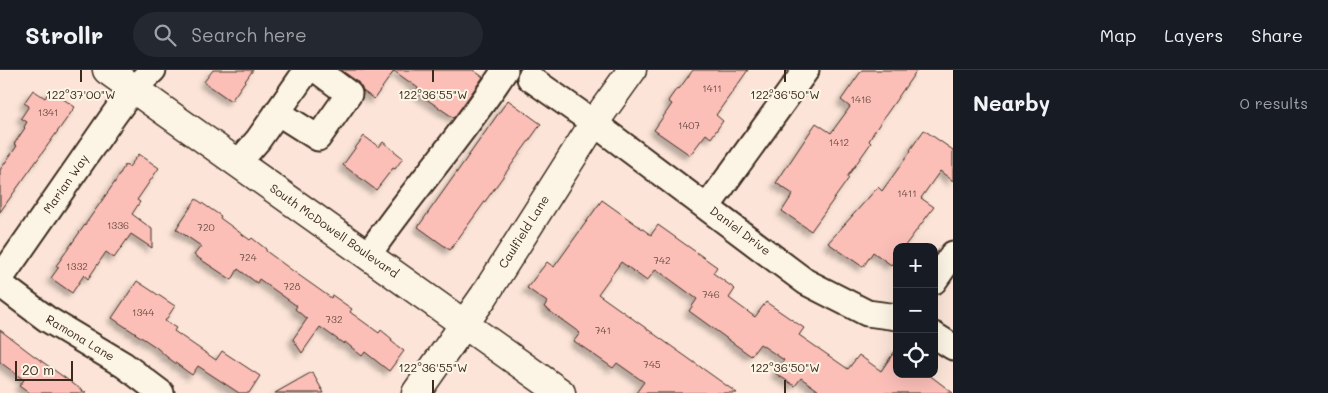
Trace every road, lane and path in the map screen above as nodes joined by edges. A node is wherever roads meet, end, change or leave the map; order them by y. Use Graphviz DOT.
graph roads {
  1 [pos="107,70"];
  2 [pos="153,70"];
  3 [pos="307,70"];
  4 [pos="317,70"];
  5 [pos="505,70"];
  6 [pos="632,70"];
  7 [pos="806,70"];
  8 [pos="530,78"];
  9 [pos="134,89"];
  10 [pos="277,112"];
  11 [pos="594,122"];
  12 [pos="238,163"];
  13 [pos="707,207"];
  14 [pos="953,254"];
  15 [pos="368,255"];
  16 [pos="938,275"];
  17 [pos="0,279"];
  18 [pos="0,284"];
  19 [pos="893,316"];
  20 [pos="464,325"];
  21 [pos="938,338"];
  22 [pos="953,347"];
  23 [pos="161,393"];
  24 [pos="416,393"];
  25 [pos="561,393"];
  1 -- 9 [label="main road, South McDowell Boulevard"];
  2 -- 9 [label="street, Marian Way"];
  3 -- 10 [label="street"];
  4 -- 10 [label="street"];
  5 -- 15 [label="street"];
  6 -- 11 [label="main road, Caulfield Lane"];
  7 -- 13 [label="street"];
  8 -- 11 [label="street, Daniel Drive"];
  9 -- 12 [label="main road, South McDowell Boulevard"];
  9 -- 17 [label="street, Marian Way"];
  10 -- 12 [label="street"];
  11 -- 13 [label="street, Daniel Drive"];
  11 -- 20 [label="main road, Caulfield Lane"];
  12 -- 15 [label="main road, South McDowell Boulevard"];
  13 -- 19 [label="street, Daniel Drive"];
  14 -- 16 [label="street"];
  15 -- 20 [label="main road, South McDowell Boulevard"];
  18 -- 23 [label="street, Ramona Lane"];
  20 -- 24 [label="main road, Caulfield Lane"];
  20 -- 25 [label="main road, South McDowell Boulevard"];
  21 -- 22 [label="street"];
}
